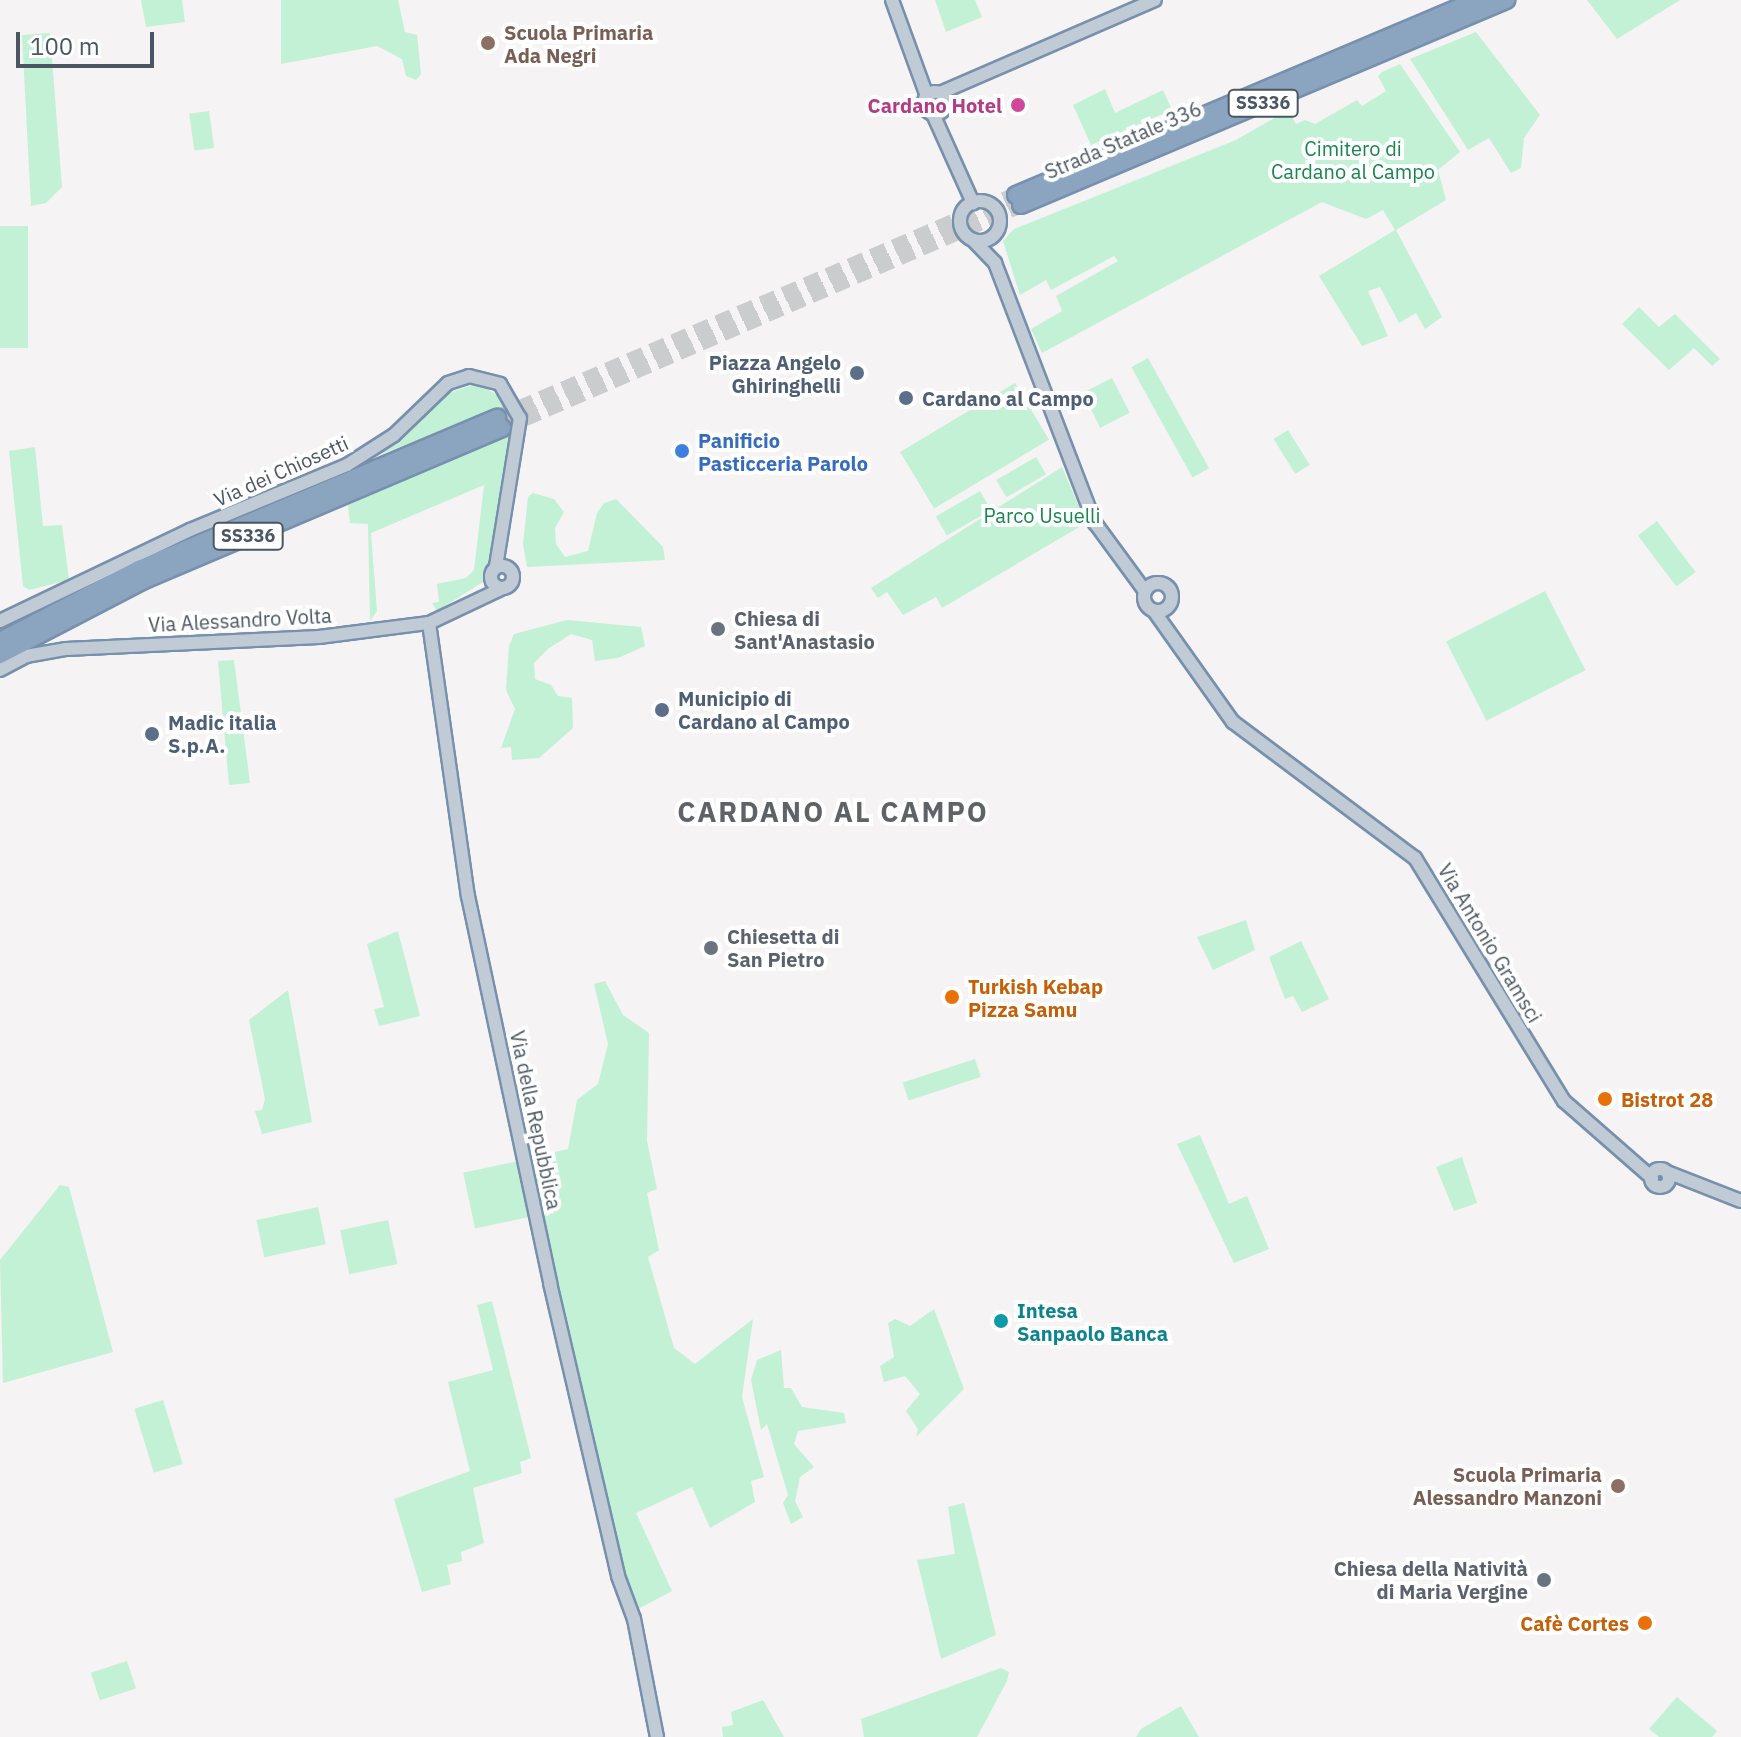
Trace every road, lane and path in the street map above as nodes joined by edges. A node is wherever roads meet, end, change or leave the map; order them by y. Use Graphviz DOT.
graph roads {
  1 [pos="892,0"];
  2 [pos="1155,0"];
  3 [pos="1477,0"];
  4 [pos="1506,0"];
  5 [pos="938,101"];
  6 [pos="973,203"];
  7 [pos="996,234"];
  8 [pos="973,240"];
  9 [pos="995,263"];
  10 [pos="498,571"];
  11 [pos="503,588"];
  12 [pos="1148,588"];
  13 [pos="1168,606"];
  14 [pos="463,608"];
  15 [pos="1154,611"];
  16 [pos="0,621"];
  17 [pos="429,623"];
  18 [pos="0,641"];
  19 [pos="1176,646"];
  20 [pos="8,658"];
  21 [pos="0,670"];
  22 [pos="1741,1201"];
  23 [pos="657,1737"];
  1 -- 5 [label="street"];
  2 -- 5 [label="street"];
  3 -- 4 [label="highway, Strada Statale 336 / SS336"];
  5 -- 6 [label="street"];
  6 -- 7 [label="street"];
  6 -- 8 [label="street"];
  7 -- 8 [label="street"];
  7 -- 9 [label="street"];
  8 -- 9 [label="street"];
  9 -- 12 [label="street"];
  10 -- 11 [label="street"];
  10 -- 11 [label="street"];
  10 -- 14 [label="street, Via Alessandro Volta"];
  10 -- 16 [label="street, Via dei Chiosetti"];
  11 -- 14 [label="street, Via Alessandro Volta"];
  12 -- 13 [label="street"];
  12 -- 15 [label="street, Via Antonio Gramsci"];
  13 -- 15 [label="street"];
  13 -- 19 [label="street, Via Antonio Gramsci"];
  14 -- 17 [label="street, Via Alessandro Volta"];
  15 -- 19 [label="street, Via Antonio Gramsci"];
  17 -- 20 [label="street, Via Alessandro Volta"];
  17 -- 23 [label="street, Via della Repubblica"];
  18 -- 20 [label="highway, SS336"];
  19 -- 22 [label="street, Via Antonio Gramsci"];
  20 -- 21 [label="street, Via Alessandro Volta"];
}
